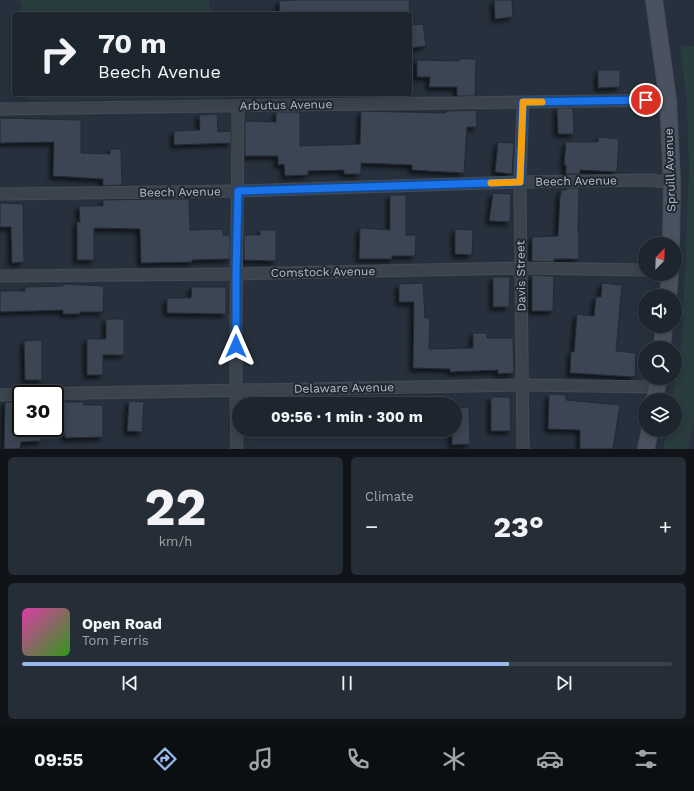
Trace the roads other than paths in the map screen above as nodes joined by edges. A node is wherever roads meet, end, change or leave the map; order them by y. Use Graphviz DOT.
graph roads {
  1 [pos="654,0"];
  2 [pos="668,100"];
  3 [pos="523,102"];
  4 [pos="238,106"];
  5 [pos="0,109"];
  6 [pos="520,182"];
  7 [pos="672,183"];
  8 [pos="238,191"];
  9 [pos="0,194"];
  10 [pos="671,237"];
  11 [pos="521,268"];
  12 [pos="638,270"];
  13 [pos="236,274"];
  14 [pos="0,276"];
  15 [pos="523,385"];
  16 [pos="657,388"];
  17 [pos="236,389"];
  18 [pos="64,393"];
  19 [pos="12,394"];
  20 [pos="0,395"];
  21 [pos="649,437"];
  22 [pos="237,449"];
  23 [pos="523,449"];
  24 [pos="646,449"];
  1 -- 2 [label="street, Spruill Avenue"];
  2 -- 3 [label="street, Arbutus Avenue"];
  2 -- 7 [label="street, Spruill Avenue"];
  3 -- 4 [label="street, Arbutus Avenue"];
  3 -- 6 [label="street, Davis Street"];
  4 -- 5 [label="street, Arbutus Avenue"];
  4 -- 8 [label="street"];
  6 -- 7 [label="street, Beech Avenue"];
  6 -- 8 [label="street, Beech Avenue"];
  6 -- 11 [label="street, Davis Street"];
  7 -- 10 [label="street, Spruill Avenue"];
  8 -- 9 [label="street, Beech Avenue"];
  8 -- 13 [label="street"];
  11 -- 12 [label="street, Comstock Avenue"];
  11 -- 13 [label="street, Comstock Avenue"];
  11 -- 15 [label="street, Davis Street"];
  13 -- 14 [label="street, Comstock Avenue"];
  13 -- 17 [label="street"];
  15 -- 16 [label="street, Delaware Avenue"];
  15 -- 17 [label="street, Delaware Avenue"];
  15 -- 23 [label="street, Davis Street"];
  17 -- 18 [label="street, Delaware Avenue"];
  17 -- 22 [label="street"];
  19 -- 20 [label="street"];
  21 -- 24 [label="street"];
}
